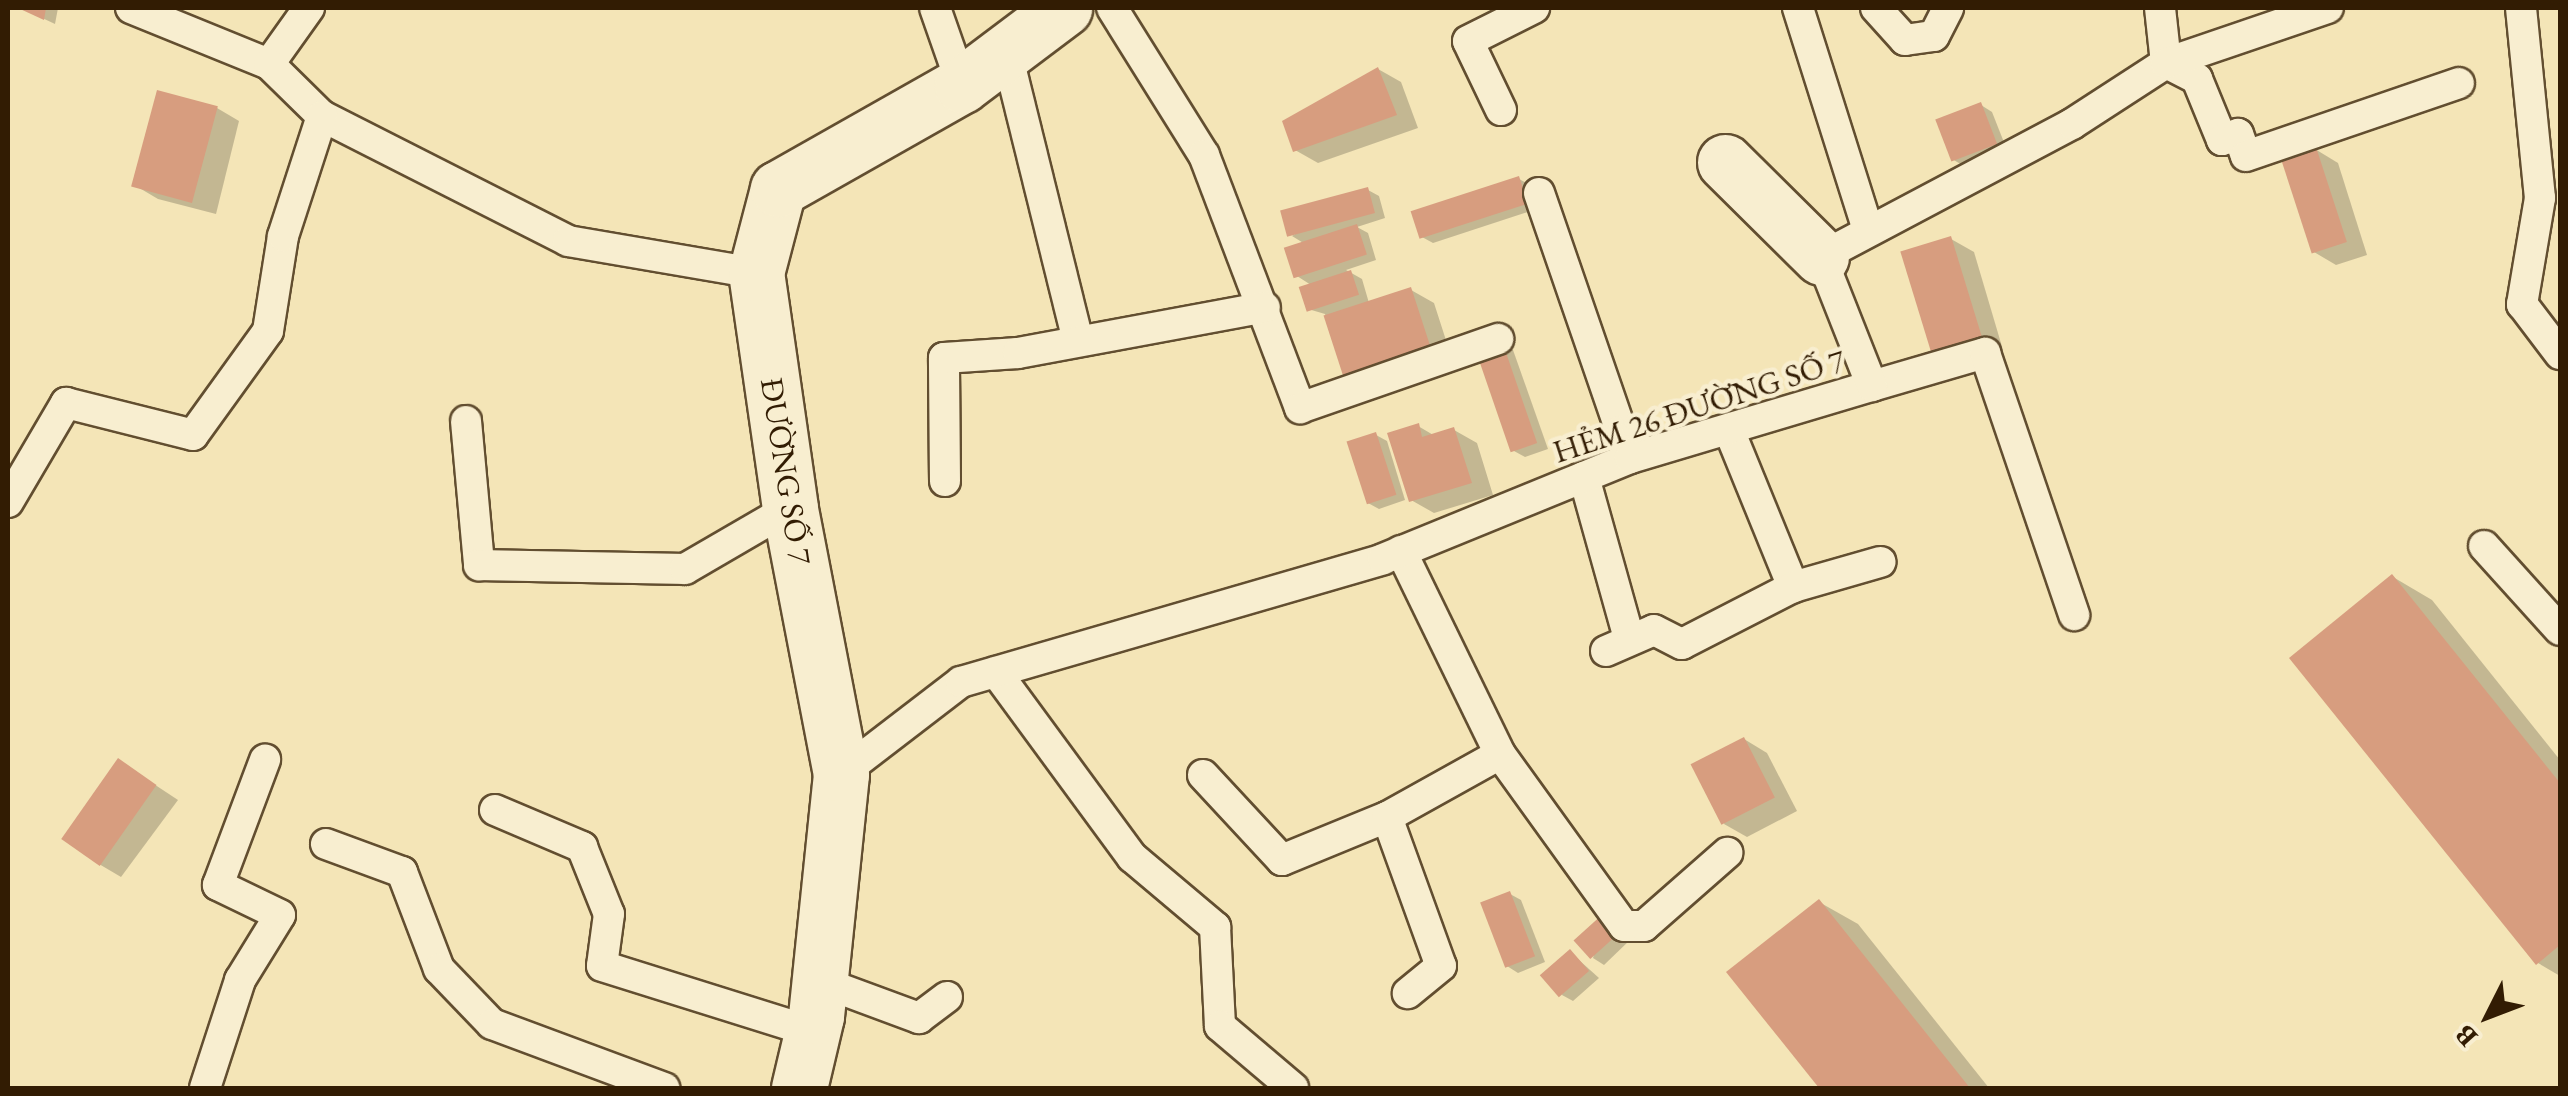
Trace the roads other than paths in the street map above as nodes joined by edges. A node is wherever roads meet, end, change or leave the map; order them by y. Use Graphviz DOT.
graph roads {
  1 [pos="131,8"];
  2 [pos="309,8"];
  3 [pos="934,8"];
  4 [pos="1064,8"];
  5 [pos="1112,8"];
  6 [pos="1534,8"];
  7 [pos="1876,8"];
  8 [pos="1948,8"];
  9 [pos="2160,8"];
  10 [pos="2328,8"];
  11 [pos="2521,8"];
  12 [pos="1806,10"];
  13 [pos="1006,54"];
  14 [pos="2166,63"];
  15 [pos="270,64"];
  16 [pos="2459,83"];
  17 [pos="962,85"];
  18 [pos="1500,110"];
  19 [pos="322,116"];
  20 [pos="1725,162"];
  21 [pos="1539,193"];
  22 [pos="1868,230"];
  23 [pos="1820,257"];
  24 [pos="756,273"];
  25 [pos="1265,307"];
  26 [pos="1078,340"];
  27 [pos="1498,340"];
  28 [pos="2560,354"];
  29 [pos="1872,386"];
  30 [pos="466,421"];
  31 [pos="1728,430"];
  32 [pos="1630,458"];
  33 [pos="1584,478"];
  34 [pos="945,481"];
  35 [pos="8,502"];
  36 [pos="790,508"];
  37 [pos="2484,546"];
  38 [pos="1401,552"];
  39 [pos="1880,562"];
  40 [pos="1793,587"];
  41 [pos="2074,615"];
  42 [pos="2560,630"];
  43 [pos="996,672"];
  44 [pos="1500,754"];
  45 [pos="266,760"];
  46 [pos="841,774"];
  47 [pos="1203,775"];
  48 [pos="496,810"];
  49 [pos="1386,818"];
  50 [pos="326,844"];
  51 [pos="1727,854"];
  52 [pos="1408,993"];
  53 [pos="947,996"];
  54 [pos="815,1007"];
  55 [pos="205,1088"];
  56 [pos="664,1088"];
  57 [pos="798,1088"];
  58 [pos="1292,1088"];
  1 -- 15 [label="lane"];
  2 -- 15 [label="lane"];
  3 -- 17 [label="lane"];
  4 -- 13 [label="street, ĐƯỜNG SỐ 7"];
  5 -- 25 [label="lane"];
  6 -- 18 [label="lane"];
  7 -- 8 [label="lane"];
  9 -- 14 [label="lane"];
  10 -- 14 [label="lane"];
  11 -- 28 [label="lane"];
  12 -- 22 [label="lane"];
  13 -- 17 [label="street, ĐƯỜNG SỐ 7"];
  13 -- 26 [label="lane"];
  14 -- 16 [label="lane"];
  14 -- 22 [label="lane"];
  15 -- 19 [label="lane"];
  17 -- 24 [label="street, ĐƯỜNG SỐ 7"];
  19 -- 24 [label="lane"];
  19 -- 35 [label="lane"];
  20 -- 23 [label="street"];
  21 -- 32 [label="lane"];
  22 -- 23 [label="lane"];
  23 -- 29 [label="lane, HẺM 26 ĐƯỜNG SỐ 7"];
  24 -- 36 [label="street, ĐƯỜNG SỐ 7"];
  25 -- 26 [label="lane"];
  25 -- 27 [label="lane"];
  26 -- 34 [label="lane"];
  29 -- 31 [label="lane, HẺM 26 ĐƯỜNG SỐ 7"];
  29 -- 41 [label="lane"];
  30 -- 36 [label="lane"];
  31 -- 32 [label="lane, HẺM 26 ĐƯỜNG SỐ 7"];
  31 -- 40 [label="lane"];
  32 -- 33 [label="lane, HẺM 26 ĐƯỜNG SỐ 7"];
  33 -- 38 [label="lane, HẺM 26 ĐƯỜNG SỐ 7"];
  33 -- 40 [label="lane"];
  36 -- 46 [label="street, ĐƯỜNG SỐ 7"];
  37 -- 42 [label="lane"];
  38 -- 43 [label="lane, HẺM 26 ĐƯỜNG SỐ 7"];
  38 -- 44 [label="lane"];
  39 -- 40 [label="lane"];
  43 -- 46 [label="lane, HẺM 26 ĐƯỜNG SỐ 7"];
  43 -- 58 [label="lane"];
  44 -- 49 [label="lane"];
  44 -- 51 [label="lane"];
  45 -- 55 [label="lane"];
  46 -- 54 [label="street, ĐƯỜNG SỐ 7"];
  47 -- 49 [label="lane"];
  48 -- 54 [label="lane"];
  49 -- 52 [label="lane"];
  50 -- 56 [label="lane"];
  53 -- 54 [label="lane"];
  54 -- 57 [label="street, ĐƯỜNG SỐ 7"];
}
